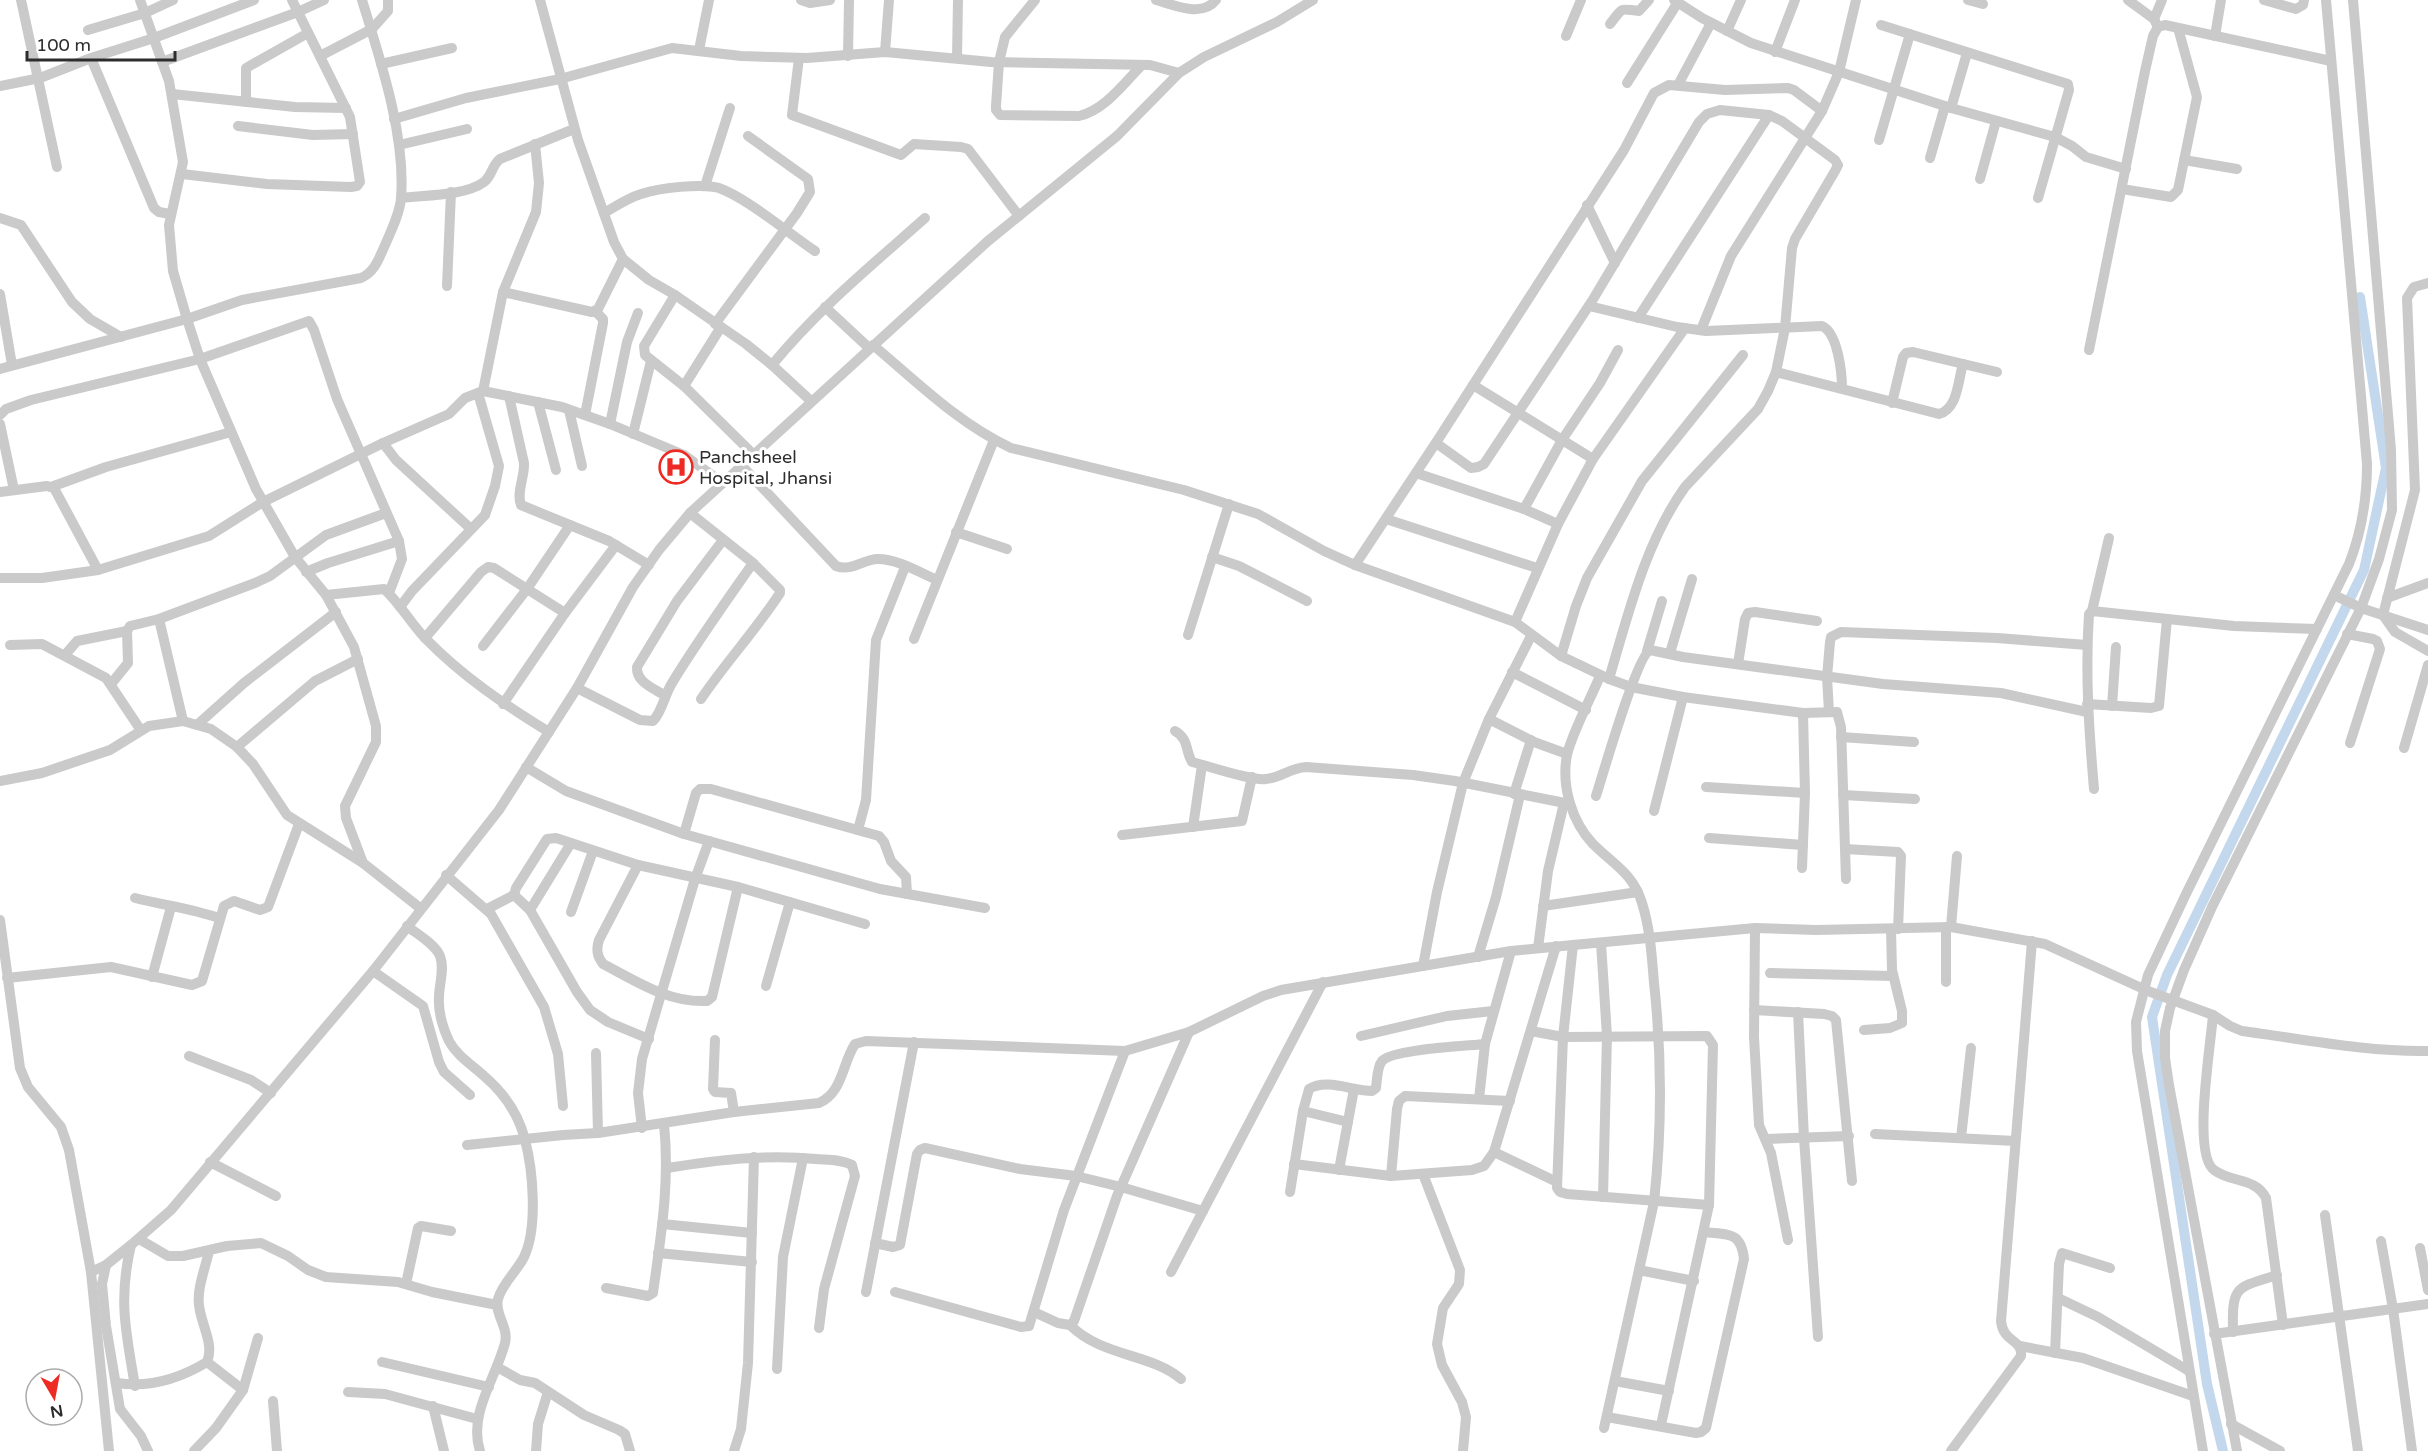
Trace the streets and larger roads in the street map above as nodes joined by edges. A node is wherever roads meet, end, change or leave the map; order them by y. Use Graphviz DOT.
graph roads {
  1 [pos="21,0"];
  2 [pos="140,0"];
  3 [pos="173,0"];
  4 [pos="254,0"];
  5 [pos="292,0"];
  6 [pos="324,0"];
  7 [pos="362,0"];
  8 [pos="388,0"];
  9 [pos="540,0"];
  10 [pos="709,0"];
  11 [pos="801,0"];
  12 [pos="831,0"];
  13 [pos="849,0"];
  14 [pos="889,0"];
  15 [pos="958,0"];
  16 [pos="1035,0"];
  17 [pos="1156,0"];
  18 [pos="1216,0"];
  19 [pos="1313,0"];
  20 [pos="1581,0"];
  21 [pos="1649,0"];
  22 [pos="1742,0"];
  23 [pos="1795,0"];
  24 [pos="1856,0"];
  25 [pos="1968,0"];
  26 [pos="2128,0"];
  27 [pos="2162,0"];
  28 [pos="2222,0"];
  29 [pos="2264,0"];
  30 [pos="2304,0"];
  31 [pos="2326,0"];
  32 [pos="2353,0"];
  33 [pos="1676,1"];
  34 [pos="1297,4"];
  35 [pos="1983,4"];
  36 [pos="298,12"];
  37 [pos="145,13"];
  38 [pos="1711,23"];
  39 [pos="2156,23"];
  40 [pos="1610,24"];
  41 [pos="1881,25"];
  42 [pos="2178,28"];
  43 [pos="372,29"];
  44 [pos="88,30"];
  45 [pos="1727,31"];
  46 [pos="308,33"];
  47 [pos="1910,34"];
  48 [pos="1566,36"];
  49 [pos="2215,36"];
  50 [pos="154,38"];
  51 [pos="452,48"];
  52 [pos="699,50"];
  53 [pos="885,52"];
  54 [pos="1775,52"];
  55 [pos="1967,53"];
  56 [pos="320,56"];
  57 [pos="848,56"];
  58 [pos="91,58"];
  59 [pos="799,58"];
  60 [pos="957,58"];
  61 [pos="162,62"];
  62 [pos="999,62"];
  63 [pos="2331,62"];
  64 [pos="381,64"];
  65 [pos="1142,65"];
  66 [pos="1839,72"];
  67 [pos="1179,73"];
  68 [pos="38,78"];
  69 [pos="560,79"];
  70 [pos="1627,83"];
  71 [pos="1678,85"];
  72 [pos="0,86"];
  73 [pos="1895,90"];
  74 [pos="172,94"];
  75 [pos="246,102"];
  76 [pos="1948,107"];
  77 [pos="346,108"];
  78 [pos="730,108"];
  79 [pos="1822,111"];
  80 [pos="1769,115"];
  81 [pos="394,119"];
  82 [pos="1996,121"];
  83 [pos="238,126"];
  84 [pos="467,129"];
  85 [pos="574,129"];
  86 [pos="354,134"];
  87 [pos="748,136"];
  88 [pos="2055,137"];
  89 [pos="1803,138"];
  90 [pos="1879,140"];
  91 [pos="535,144"];
  92 [pos="399,145"];
  93 [pos="1930,158"];
  94 [pos="2184,160"];
  95 [pos="57,167"];
  96 [pos="2126,169"];
  97 [pos="2237,169"];
  98 [pos="182,174"];
  99 [pos="1980,179"];
  100 [pos="705,186"];
  101 [pos="2122,189"];
  102 [pos="451,192"];
  103 [pos="401,198"];
  104 [pos="2038,198"];
  105 [pos="1587,205"];
  106 [pos="604,213"];
  107 [pos="170,214"];
  108 [pos="1019,216"];
  109 [pos="925,218"];
  110 [pos="0,219"];
  111 [pos="784,231"];
  112 [pos="815,251"];
  113 [pos="622,259"];
  114 [pos="1615,263"];
  115 [pos="2428,283"];
  116 [pos="447,286"];
  117 [pos="503,292"];
  118 [pos="0,294"];
  119 [pos="675,295"];
  120 [pos="1589,306"];
  121 [pos="825,307"];
  122 [pos="595,311"];
  123 [pos="638,313"];
  124 [pos="1638,318"];
  125 [pos="186,319"];
  126 [pos="718,326"];
  127 [pos="1685,328"];
  128 [pos="1785,328"];
  129 [pos="1701,330"];
  130 [pos="121,336"];
  131 [pos="871,347"];
  132 [pos="1618,350"];
  133 [pos="2089,350"];
  134 [pos="1743,355"];
  135 [pos="200,359"];
  136 [pos="651,361"];
  137 [pos="1963,364"];
  138 [pos="12,365"];
  139 [pos="772,365"];
  140 [pos="0,369"];
  141 [pos="1776,372"];
  142 [pos="1997,372"];
  143 [pos="1473,385"];
  144 [pos="684,386"];
  145 [pos="1842,389"];
  146 [pos="481,392"];
  147 [pos="508,396"];
  148 [pos="811,401"];
  149 [pos="538,402"];
  150 [pos="1892,403"];
  151 [pos="568,410"];
  152 [pos="1517,411"];
  153 [pos="0,415"];
  154 [pos="585,415"];
  155 [pos="0,424"];
  156 [pos="610,424"];
  157 [pos="231,432"];
  158 [pos="633,434"];
  159 [pos="994,440"];
  160 [pos="1562,440"];
  161 [pos="383,443"];
  162 [pos="1436,443"];
  163 [pos="361,453"];
  164 [pos="754,456"];
  165 [pos="1593,459"];
  166 [pos="582,466"];
  167 [pos="742,466"];
  168 [pos="556,470"];
  169 [pos="1416,473"];
  170 [pos="723,483"];
  171 [pos="51,487"];
  172 [pos="14,490"];
  173 [pos="0,492"];
  174 [pos="263,502"];
  175 [pos="1229,504"];
  176 [pos="1524,509"];
  177 [pos="386,513"];
  178 [pos="690,513"];
  179 [pos="1386,519"];
  180 [pos="1558,524"];
  181 [pos="570,525"];
  182 [pos="471,529"];
  183 [pos="956,532"];
  184 [pos="2109,538"];
  185 [pos="723,540"];
  186 [pos="399,541"];
  187 [pos="616,545"];
  188 [pos="1007,549"];
  189 [pos="295,557"];
  190 [pos="1212,557"];
  191 [pos="753,563"];
  192 [pos="649,565"];
  193 [pos="1355,565"];
  194 [pos="905,567"];
  195 [pos="1537,568"];
  196 [pos="98,570"];
  197 [pos="306,572"];
  198 [pos="0,578"];
  199 [pos="1692,579"];
  200 [pos="937,580"];
  201 [pos="2428,583"];
  202 [pos="526,589"];
  203 [pos="389,593"];
  204 [pos="326,595"];
  205 [pos="2337,597"];
  206 [pos="2387,598"];
  207 [pos="1307,601"];
  208 [pos="1662,601"];
  209 [pos="399,607"];
  210 [pos="2359,608"];
  211 [pos="2092,611"];
  212 [pos="336,612"];
  213 [pos="565,613"];
  214 [pos="2383,615"];
  215 [pos="159,619"];
  216 [pos="2167,619"];
  217 [pos="1817,621"];
  218 [pos="1515,622"];
  219 [pos="2317,629"];
  220 [pos="2428,630"];
  221 [pos="127,631"];
  222 [pos="2347,634"];
  223 [pos="1188,635"];
  224 [pos="1532,636"];
  225 [pos="425,638"];
  226 [pos="914,639"];
  227 [pos="9,645"];
  228 [pos="2087,645"];
  229 [pos="483,646"];
  230 [pos="2116,647"];
  231 [pos="1647,651"];
  232 [pos="2428,651"];
  233 [pos="1670,653"];
  234 [pos="65,655"];
  235 [pos="1561,656"];
  236 [pos="358,659"];
  237 [pos="1738,664"];
  238 [pos="2428,665"];
  239 [pos="1512,672"];
  240 [pos="1827,676"];
  241 [pos="1605,678"];
  242 [pos="111,684"];
  243 [pos="1631,687"];
  244 [pos="578,688"];
  245 [pos="664,695"];
  246 [pos="1683,697"];
  247 [pos="701,699"];
  248 [pos="503,704"];
  249 [pos="2112,706"];
  250 [pos="2087,708"];
  251 [pos="1586,710"];
  252 [pos="1803,712"];
  253 [pos="1829,712"];
  254 [pos="1489,719"];
  255 [pos="183,721"];
  256 [pos="197,725"];
  257 [pos="140,729"];
  258 [pos="1175,731"];
  259 [pos="549,732"];
  260 [pos="1841,737"];
  261 [pos="1531,740"];
  262 [pos="1914,742"];
  263 [pos="2350,743"];
  264 [pos="237,747"];
  265 [pos="2404,748"];
  266 [pos="1567,754"];
  267 [pos="1202,765"];
  268 [pos="526,767"];
  269 [pos="1252,777"];
  270 [pos="0,781"];
  271 [pos="1463,783"];
  272 [pos="1706,787"];
  273 [pos="2094,789"];
  274 [pos="1517,794"];
  275 [pos="1805,794"];
  276 [pos="1843,795"];
  277 [pos="1596,796"];
  278 [pos="1915,799"];
  279 [pos="1567,804"];
  280 [pos="1653,811"];
  281 [pos="299,824"];
  282 [pos="1193,827"];
  283 [pos="858,830"];
  284 [pos="684,834"];
  285 [pos="1122,835"];
  286 [pos="1709,837"];
  287 [pos="709,841"];
  288 [pos="571,843"];
  289 [pos="1803,845"];
  290 [pos="1845,849"];
  291 [pos="593,851"];
  292 [pos="1957,856"];
  293 [pos="363,863"];
  294 [pos="638,865"];
  295 [pos="1802,868"];
  296 [pos="446,875"];
  297 [pos="695,879"];
  298 [pos="1846,879"];
  299 [pos="738,888"];
  300 [pos="1638,892"];
  301 [pos="907,894"];
  302 [pos="514,895"];
  303 [pos="135,898"];
  304 [pos="790,902"];
  305 [pos="1543,906"];
  306 [pos="171,907"];
  307 [pos="420,908"];
  308 [pos="985,908"];
  309 [pos="487,909"];
  310 [pos="530,910"];
  311 [pos="571,912"];
  312 [pos="219,918"];
  313 [pos="0,920"];
  314 [pos="865,924"];
  315 [pos="407,926"];
  316 [pos="1948,927"];
  317 [pos="1755,928"];
  318 [pos="1894,929"];
  319 [pos="1648,939"];
  320 [pos="2032,941"];
  321 [pos="1601,943"];
  322 [pos="1573,945"];
  323 [pos="1556,946"];
  324 [pos="1538,948"];
  325 [pos="1511,951"];
  326 [pos="1478,957"];
  327 [pos="1423,966"];
  328 [pos="373,970"];
  329 [pos="1770,973"];
  330 [pos="1893,976"];
  331 [pos="152,977"];
  332 [pos="7,978"];
  333 [pos="1323,982"];
  334 [pos="1946,982"];
  335 [pos="766,987"];
  336 [pos="2146,990"];
  337 [pos="661,994"];
  338 [pos="2170,999"];
  339 [pos="1754,1010"];
  340 [pos="1493,1011"];
  341 [pos="1798,1012"];
  342 [pos="2213,1015"];
  343 [pos="1864,1029"];
  344 [pos="1531,1031"];
  345 [pos="1189,1032"];
  346 [pos="1361,1036"];
  347 [pos="1607,1036"];
  348 [pos="1660,1036"];
  349 [pos="1563,1037"];
  350 [pos="649,1039"];
  351 [pos="715,1040"];
  352 [pos="914,1042"];
  353 [pos="1485,1044"];
  354 [pos="1971,1048"];
  355 [pos="1125,1051"];
  356 [pos="2428,1051"];
  357 [pos="596,1053"];
  358 [pos="189,1056"];
  359 [pos="1354,1089"];
  360 [pos="271,1093"];
  361 [pos="470,1095"];
  362 [pos="1479,1099"];
  363 [pos="1510,1101"];
  364 [pos="563,1106"];
  365 [pos="1303,1111"];
  366 [pos="734,1112"];
  367 [pos="1348,1122"];
  368 [pos="664,1124"];
  369 [pos="642,1128"];
  370 [pos="598,1133"];
  371 [pos="1875,1134"];
  372 [pos="1849,1136"];
  373 [pos="525,1138"];
  374 [pos="1803,1138"];
  375 [pos="1961,1138"];
  376 [pos="1766,1139"];
  377 [pos="2015,1141"];
  378 [pos="466,1145"];
  379 [pos="1494,1152"];
  380 [pos="754,1157"];
  381 [pos="803,1158"];
  382 [pos="210,1162"];
  383 [pos="1294,1164"];
  384 [pos="667,1168"];
  385 [pos="1339,1170"];
  386 [pos="1423,1174"];
  387 [pos="1076,1176"];
  388 [pos="1391,1176"];
  389 [pos="1852,1181"];
  390 [pos="1557,1182"];
  391 [pos="1121,1187"];
  392 [pos="1290,1192"];
  393 [pos="276,1196"];
  394 [pos="1603,1197"];
  395 [pos="1654,1202"];
  396 [pos="1709,1205"];
  397 [pos="1203,1211"];
  398 [pos="2325,1215"];
  399 [pos="662,1224"];
  400 [pos="451,1231"];
  401 [pos="1704,1232"];
  402 [pos="752,1233"];
  403 [pos="1788,1240"];
  404 [pos="2381,1241"];
  405 [pos="135,1242"];
  406 [pos="875,1243"];
  407 [pos="2420,1248"];
  408 [pos="209,1251"];
  409 [pos="658,1253"];
  410 [pos="752,1262"];
  411 [pos="106,1265"];
  412 [pos="2110,1268"];
  413 [pos="1639,1270"];
  414 [pos="91,1272"];
  415 [pos="1171,1272"];
  416 [pos="2277,1275"];
  417 [pos="1694,1281"];
  418 [pos="406,1284"];
  419 [pos="606,1288"];
  420 [pos="2428,1290"];
  421 [pos="866,1292"];
  422 [pos="895,1292"];
  423 [pos="2058,1299"];
  424 [pos="2428,1304"];
  425 [pos="497,1305"];
  426 [pos="2393,1309"];
  427 [pos="1034,1312"];
  428 [pos="2340,1317"];
  429 [pos="1070,1325"];
  430 [pos="2283,1325"];
  431 [pos="819,1328"];
  432 [pos="2233,1332"];
  433 [pos="2214,1335"];
  434 [pos="1818,1337"];
  435 [pos="258,1338"];
  436 [pos="2020,1346"];
  437 [pos="2055,1353"];
  438 [pos="207,1362"];
  439 [pos="382,1362"];
  440 [pos="497,1367"];
  441 [pos="777,1369"];
  442 [pos="2189,1371"];
  443 [pos="1181,1379"];
  444 [pos="1615,1381"];
  445 [pos="117,1383"];
  446 [pos="135,1386"];
  447 [pos="489,1387"];
  448 [pos="243,1390"];
  449 [pos="1669,1391"];
  450 [pos="348,1392"];
  451 [pos="548,1392"];
  452 [pos="2193,1396"];
  453 [pos="273,1401"];
  454 [pos="433,1406"];
  455 [pos="1607,1417"];
  456 [pos="477,1419"];
  457 [pos="2231,1424"];
  458 [pos="1661,1425"];
  459 [pos="1604,1428"];
  460 [pos="109,1451"];
  461 [pos="148,1451"];
  462 [pos="194,1451"];
  463 [pos="277,1451"];
  464 [pos="444,1451"];
  465 [pos="480,1451"];
  466 [pos="536,1451"];
  467 [pos="630,1451"];
  468 [pos="734,1451"];
  469 [pos="1463,1451"];
  470 [pos="1951,1451"];
  471 [pos="2203,1451"];
  472 [pos="2236,1451"];
  473 [pos="2280,1451"];
  474 [pos="2358,1451"];
  475 [pos="2412,1451"];
  1 -- 68 [label="street"];
  2 -- 37 [label="street"];
  3 -- 37 [label="street"];
  4 -- 50 [label="street"];
  5 -- 36 [label="street"];
  6 -- 36 [label="street"];
  7 -- 43 [label="street"];
  8 -- 43 [label="street"];
  9 -- 69 [label="street"];
  10 -- 52 [label="street"];
  11 -- 12 [label="street"];
  13 -- 57 [label="street"];
  14 -- 53 [label="street"];
  15 -- 60 [label="street"];
  16 -- 62 [label="street"];
  17 -- 18 [label="street"];
  19 -- 34 [label="street"];
  20 -- 48 [label="street"];
  21 -- 40 [label="street"];
  22 -- 45 [label="street"];
  23 -- 54 [label="street"];
  24 -- 66 [label="street"];
  25 -- 35 [label="street"];
  26 -- 39 [label="street"];
  27 -- 39 [label="street"];
  28 -- 49 [label="street"];
  29 -- 30 [label="street"];
  31 -- 63 [label="street"];
  32 -- 210 [label="street"];
  33 -- 38 [label="street"];
  33 -- 70 [label="street"];
  34 -- 67 [label="street"];
  36 -- 46 [label="street"];
  36 -- 61 [label="street"];
  37 -- 44 [label="street"];
  37 -- 50 [label="street"];
  38 -- 45 [label="street"];
  38 -- 71 [label="street"];
  39 -- 42 [label="street"];
  39 -- 96 [label="street"];
  41 -- 47 [label="street"];
  42 -- 49 [label="street"];
  42 -- 94 [label="street"];
  43 -- 56 [label="street"];
  43 -- 64 [label="street"];
  45 -- 54 [label="street"];
  46 -- 56 [label="street"];
  46 -- 75 [label="street"];
  47 -- 55 [label="street"];
  47 -- 73 [label="street"];
  49 -- 63 [label="street"];
  50 -- 58 [label="street"];
  50 -- 61 [label="street"];
  51 -- 64 [label="street"];
  52 -- 59 [label="street"];
  52 -- 69 [label="street"];
  53 -- 57 [label="street"];
  53 -- 60 [label="street"];
  54 -- 66 [label="street"];
  55 -- 76 [label="street"];
  55 -- 88 [label="street"];
  56 -- 77 [label="street"];
  57 -- 59 [label="street"];
  58 -- 68 [label="street"];
  58 -- 107 [label="street"];
  59 -- 108 [label="street"];
  60 -- 62 [label="street"];
  61 -- 74 [label="street"];
  62 -- 65 [label="street"];
  62 -- 65 [label="street"];
  63 -- 205 [label="street"];
  64 -- 81 [label="street"];
  65 -- 67 [label="street"];
  66 -- 73 [label="street"];
  66 -- 79 [label="street"];
  67 -- 108 [label="street"];
  68 -- 72 [label="street"];
  68 -- 95 [label="street"];
  69 -- 81 [label="street"];
  69 -- 85 [label="street"];
  71 -- 79 [label="street"];
  71 -- 105 [label="street"];
  73 -- 76 [label="street"];
  73 -- 90 [label="street"];
  74 -- 75 [label="street"];
  74 -- 98 [label="street"];
  75 -- 77 [label="street"];
  76 -- 82 [label="street"];
  76 -- 93 [label="street"];
  77 -- 86 [label="street"];
  78 -- 100 [label="street"];
  79 -- 89 [label="street"];
  80 -- 89 [label="street"];
  80 -- 114 [label="street"];
  80 -- 124 [label="street"];
  81 -- 92 [label="street"];
  82 -- 88 [label="street"];
  82 -- 99 [label="street"];
  83 -- 86 [label="street"];
  84 -- 92 [label="street"];
  85 -- 91 [label="street"];
  85 -- 106 [label="street"];
  86 -- 98 [label="street"];
  87 -- 111 [label="street"];
  88 -- 96 [label="street"];
  88 -- 104 [label="street"];
  89 -- 128 [label="street"];
  89 -- 129 [label="street"];
  91 -- 102 [label="street"];
  91 -- 117 [label="street"];
  92 -- 103 [label="street"];
  94 -- 97 [label="street"];
  94 -- 101 [label="street"];
  96 -- 101 [label="street"];
  98 -- 107 [label="street"];
  100 -- 106 [label="street"];
  100 -- 111 [label="street"];
  101 -- 133 [label="street"];
  102 -- 103 [label="street"];
  102 -- 116 [label="street"];
  103 -- 125 [label="street"];
  105 -- 114 [label="street"];
  105 -- 143 [label="street"];
  106 -- 113 [label="street"];
  107 -- 125 [label="street"];
  108 -- 131 [label="street"];
  109 -- 121 [label="street"];
  110 -- 130 [label="street"];
  111 -- 112 [label="street"];
  111 -- 126 [label="street"];
  113 -- 119 [label="street"];
  113 -- 122 [label="street"];
  114 -- 120 [label="street"];
  115 -- 206 [label="street"];
  117 -- 122 [label="street"];
  117 -- 146 [label="street"];
  118 -- 138 [label="street"];
  119 -- 126 [label="street"];
  119 -- 136 [label="street"];
  120 -- 124 [label="street"];
  120 -- 152 [label="street"];
  121 -- 131 [label="street"];
  121 -- 139 [label="street"];
  122 -- 154 [label="street"];
  123 -- 156 [label="street"];
  124 -- 127 [label="street"];
  125 -- 130 [label="street"];
  125 -- 135 [label="street"];
  126 -- 139 [label="street"];
  126 -- 144 [label="street"];
  127 -- 129 [label="street"];
  127 -- 165 [label="street"];
  128 -- 129 [label="street"];
  128 -- 141 [label="street"];
  128 -- 145 [label="street"];
  130 -- 138 [label="street"];
  131 -- 148 [label="street"];
  131 -- 159 [label="street"];
  132 -- 160 [label="street"];
  134 -- 235 [label="street"];
  135 -- 153 [label="street"];
  135 -- 157 [label="street"];
  135 -- 163 [label="street"];
  136 -- 144 [label="street"];
  136 -- 158 [label="street"];
  137 -- 142 [label="street"];
  137 -- 150 [label="street"];
  137 -- 150 [label="street"];
  138 -- 140 [label="street"];
  139 -- 148 [label="street"];
  141 -- 145 [label="street"];
  141 -- 241 [label="street"];
  143 -- 152 [label="street"];
  143 -- 162 [label="street"];
  144 -- 164 [label="street"];
  145 -- 150 [label="street"];
  146 -- 147 [label="street"];
  146 -- 161 [label="street"];
  146 -- 182 [label="street"];
  147 -- 149 [label="street"];
  147 -- 181 [label="street"];
  148 -- 164 [label="street"];
  149 -- 151 [label="street"];
  149 -- 168 [label="street"];
  151 -- 154 [label="street"];
  151 -- 166 [label="street"];
  152 -- 160 [label="street"];
  152 -- 162 [label="street"];
  154 -- 156 [label="street"];
  155 -- 172 [label="street"];
  156 -- 158 [label="street"];
  157 -- 171 [label="street"];
  157 -- 174 [label="street"];
  158 -- 170 [label="street"];
  159 -- 175 [label="street"];
  159 -- 183 [label="street"];
  160 -- 165 [label="street"];
  160 -- 176 [label="street"];
  161 -- 163 [label="street"];
  161 -- 182 [label="street"];
  162 -- 169 [label="street"];
  163 -- 174 [label="street"];
  163 -- 177 [label="street"];
  164 -- 167 [label="street"];
  165 -- 180 [label="street"];
  167 -- 170 [label="street"];
  167 -- 194 [label="street"];
  169 -- 176 [label="street"];
  169 -- 179 [label="street"];
  170 -- 178 [label="street"];
  171 -- 172 [label="street"];
  171 -- 196 [label="street"];
  172 -- 173 [label="street"];
  174 -- 189 [label="street"];
  174 -- 196 [label="street"];
  175 -- 190 [label="street"];
  175 -- 193 [label="street"];
  176 -- 180 [label="street"];
  177 -- 186 [label="street"];
  177 -- 189 [label="street"];
  178 -- 185 [label="street"];
  178 -- 192 [label="street"];
  179 -- 193 [label="street"];
  179 -- 195 [label="street"];
  180 -- 195 [label="street"];
  181 -- 187 [label="street"];
  181 -- 202 [label="street"];
  182 -- 209 [label="street"];
  183 -- 188 [label="street"];
  183 -- 200 [label="street"];
  184 -- 211 [label="street"];
  185 -- 191 [label="street"];
  185 -- 245 [label="street"];
  186 -- 197 [label="street"];
  186 -- 203 [label="street"];
  187 -- 192 [label="street"];
  187 -- 213 [label="street"];
  189 -- 197 [label="street"];
  189 -- 215 [label="street"];
  190 -- 207 [label="street"];
  190 -- 223 [label="street"];
  191 -- 245 [label="street"];
  191 -- 247 [label="street"];
  192 -- 244 [label="street"];
  193 -- 218 [label="street"];
  194 -- 200 [label="street"];
  194 -- 283 [label="street"];
  195 -- 218 [label="street"];
  196 -- 198 [label="street"];
  197 -- 204 [label="street"];
  199 -- 233 [label="street"];
  200 -- 226 [label="street"];
  201 -- 206 [label="street"];
  202 -- 213 [label="street"];
  202 -- 225 [label="street"];
  202 -- 229 [label="street"];
  203 -- 204 [label="street"];
  203 -- 209 [label="street"];
  204 -- 212 [label="street"];
  205 -- 210 [label="street"];
  205 -- 219 [label="street"];
  206 -- 214 [label="street"];
  208 -- 231 [label="street"];
  209 -- 225 [label="street"];
  210 -- 214 [label="street"];
  210 -- 222 [label="street"];
  211 -- 216 [label="street"];
  211 -- 228 [label="street"];
  212 -- 236 [label="street"];
  212 -- 256 [label="street"];
  213 -- 248 [label="street"];
  214 -- 220 [label="street"];
  214 -- 232 [label="street"];
  215 -- 221 [label="street"];
  215 -- 255 [label="street"];
  216 -- 219 [label="street"];
  216 -- 249 [label="street"];
  217 -- 237 [label="street"];
  218 -- 224 [label="street"];
  219 -- 336 [label="street"];
  221 -- 234 [label="street"];
  221 -- 242 [label="street"];
  222 -- 263 [label="street"];
  222 -- 338 [label="street"];
  224 -- 235 [label="street"];
  224 -- 239 [label="street"];
  225 -- 248 [label="street"];
  227 -- 234 [label="street"];
  228 -- 240 [label="street"];
  228 -- 250 [label="street"];
  230 -- 249 [label="street"];
  231 -- 233 [label="street"];
  231 -- 243 [label="street"];
  233 -- 237 [label="street"];
  234 -- 242 [label="street"];
  235 -- 241 [label="street"];
  236 -- 264 [label="street"];
  236 -- 293 [label="street"];
  237 -- 240 [label="street"];
  238 -- 265 [label="street"];
  239 -- 251 [label="street"];
  239 -- 254 [label="street"];
  240 -- 250 [label="street"];
  240 -- 253 [label="street"];
  241 -- 243 [label="street"];
  241 -- 251 [label="street"];
  242 -- 257 [label="street"];
  243 -- 246 [label="street"];
  243 -- 277 [label="street"];
  244 -- 245 [label="street"];
  244 -- 259 [label="street"];
  246 -- 252 [label="street"];
  246 -- 280 [label="street"];
  248 -- 259 [label="street"];
  249 -- 250 [label="street"];
  250 -- 273 [label="street"];
  251 -- 266 [label="street"];
  252 -- 253 [label="street"];
  252 -- 275 [label="street"];
  253 -- 260 [label="street"];
  254 -- 261 [label="street"];
  254 -- 271 [label="street"];
  255 -- 256 [label="street"];
  255 -- 257 [label="street"];
  256 -- 264 [label="street"];
  257 -- 270 [label="street"];
  258 -- 267 [label="street"];
  259 -- 268 [label="street"];
  260 -- 262 [label="street"];
  260 -- 276 [label="street"];
  261 -- 266 [label="street"];
  261 -- 274 [label="street"];
  264 -- 281 [label="street"];
  266 -- 279 [label="street"];
  267 -- 269 [label="street"];
  267 -- 282 [label="street"];
  268 -- 284 [label="street"];
  268 -- 296 [label="street"];
  269 -- 271 [label="street"];
  269 -- 282 [label="street"];
  271 -- 274 [label="street"];
  271 -- 327 [label="street"];
  272 -- 275 [label="street"];
  274 -- 279 [label="street"];
  274 -- 326 [label="street"];
  275 -- 289 [label="street"];
  276 -- 278 [label="street"];
  276 -- 290 [label="street"];
  279 -- 300 [label="street"];
  279 -- 305 [label="street"];
  281 -- 293 [label="street"];
  281 -- 312 [label="street"];
  282 -- 285 [label="street"];
  283 -- 284 [label="street"];
  283 -- 301 [label="street"];
  284 -- 287 [label="street"];
  286 -- 289 [label="street"];
  287 -- 297 [label="street"];
  287 -- 301 [label="street"];
  288 -- 291 [label="street"];
  288 -- 302 [label="street"];
  288 -- 310 [label="street"];
  289 -- 295 [label="street"];
  290 -- 298 [label="street"];
  290 -- 318 [label="street"];
  291 -- 294 [label="street"];
  291 -- 311 [label="street"];
  292 -- 316 [label="street"];
  293 -- 307 [label="street"];
  294 -- 297 [label="street"];
  294 -- 337 [label="street"];
  296 -- 307 [label="street"];
  296 -- 309 [label="street"];
  297 -- 299 [label="street"];
  297 -- 337 [label="street"];
  299 -- 304 [label="street"];
  299 -- 337 [label="street"];
  300 -- 305 [label="street"];
  300 -- 319 [label="street"];
  301 -- 308 [label="street"];
  302 -- 309 [label="street"];
  302 -- 310 [label="street"];
  303 -- 306 [label="street"];
  304 -- 314 [label="street"];
  304 -- 335 [label="street"];
  305 -- 324 [label="street"];
  306 -- 312 [label="street"];
  306 -- 331 [label="street"];
  307 -- 315 [label="street"];
  309 -- 364 [label="street"];
  310 -- 350 [label="street"];
  312 -- 331 [label="street"];
  313 -- 332 [label="street"];
  315 -- 328 [label="street"];
  315 -- 373 [label="street"];
  316 -- 318 [label="street"];
  316 -- 320 [label="street"];
  316 -- 334 [label="street"];
  317 -- 318 [label="street"];
  317 -- 319 [label="street"];
  317 -- 339 [label="street"];
  318 -- 330 [label="street"];
  319 -- 321 [label="street"];
  319 -- 348 [label="street"];
  320 -- 336 [label="street"];
  320 -- 377 [label="street"];
  321 -- 322 [label="street"];
  321 -- 347 [label="street"];
  322 -- 323 [label="street"];
  322 -- 349 [label="street"];
  323 -- 324 [label="street"];
  323 -- 344 [label="street"];
  324 -- 325 [label="street"];
  325 -- 326 [label="street"];
  325 -- 340 [label="street"];
  326 -- 327 [label="street"];
  327 -- 333 [label="street"];
  328 -- 360 [label="street"];
  328 -- 361 [label="street"];
  329 -- 330 [label="street"];
  330 -- 343 [label="street"];
  331 -- 332 [label="street"];
  332 -- 414 [label="street"];
  333 -- 345 [label="street"];
  333 -- 397 [label="street"];
  336 -- 338 [label="street"];
  336 -- 442 [label="street"];
  337 -- 350 [label="street"];
  338 -- 342 [label="street"];
  338 -- 433 [label="street"];
  339 -- 341 [label="street"];
  339 -- 376 [label="street"];
  340 -- 346 [label="street"];
  340 -- 353 [label="street"];
  341 -- 372 [label="street"];
  341 -- 374 [label="street"];
  342 -- 356 [label="street"];
  342 -- 416 [label="street"];
  344 -- 349 [label="street"];
  344 -- 363 [label="street"];
  345 -- 355 [label="street"];
  345 -- 391 [label="street"];
  347 -- 348 [label="street"];
  347 -- 349 [label="street"];
  347 -- 394 [label="street"];
  348 -- 395 [label="street"];
  348 -- 396 [label="street"];
  349 -- 390 [label="street"];
  350 -- 369 [label="street"];
  351 -- 366 [label="street"];
  352 -- 355 [label="street"];
  352 -- 366 [label="street"];
  352 -- 406 [label="street"];
  353 -- 359 [label="street"];
  353 -- 362 [label="street"];
  354 -- 375 [label="street"];
  355 -- 387 [label="street"];
  357 -- 370 [label="street"];
  358 -- 360 [label="street"];
  359 -- 365 [label="street"];
  359 -- 367 [label="street"];
  360 -- 382 [label="street"];
  362 -- 363 [label="street"];
  362 -- 388 [label="street"];
  363 -- 379 [label="street"];
  365 -- 367 [label="street"];
  365 -- 383 [label="street"];
  366 -- 368 [label="street"];
  367 -- 385 [label="street"];
  368 -- 369 [label="street"];
  368 -- 384 [label="street"];
  369 -- 370 [label="street"];
  370 -- 373 [label="street"];
  371 -- 375 [label="street"];
  372 -- 374 [label="street"];
  372 -- 389 [label="street"];
  373 -- 378 [label="street"];
  373 -- 425 [label="street"];
  374 -- 376 [label="street"];
  374 -- 434 [label="street"];
  375 -- 377 [label="street"];
  376 -- 403 [label="street"];
  377 -- 436 [label="street"];
  379 -- 386 [label="street"];
  379 -- 390 [label="street"];
  380 -- 381 [label="street"];
  380 -- 384 [label="street"];
  380 -- 402 [label="street"];
  381 -- 431 [label="street"];
  381 -- 441 [label="street"];
  382 -- 393 [label="street"];
  382 -- 405 [label="street"];
  383 -- 385 [label="street"];
  383 -- 392 [label="street"];
  384 -- 399 [label="street"];
  385 -- 388 [label="street"];
  386 -- 388 [label="street"];
  386 -- 469 [label="street"];
  387 -- 391 [label="street"];
  387 -- 406 [label="street"];
  387 -- 427 [label="street"];
  390 -- 394 [label="street"];
  391 -- 397 [label="street"];
  391 -- 429 [label="street"];
  394 -- 395 [label="street"];
  395 -- 396 [label="street"];
  395 -- 413 [label="street"];
  396 -- 401 [label="street"];
  397 -- 415 [label="street"];
  398 -- 428 [label="street"];
  399 -- 402 [label="street"];
  399 -- 409 [label="street"];
  400 -- 418 [label="street"];
  401 -- 417 [label="street"];
  401 -- 458 [label="street"];
  402 -- 410 [label="street"];
  404 -- 426 [label="street"];
  405 -- 408 [label="street"];
  405 -- 411 [label="street"];
  405 -- 446 [label="street"];
  406 -- 421 [label="street"];
  407 -- 420 [label="street"];
  408 -- 418 [label="street"];
  408 -- 438 [label="street"];
  409 -- 410 [label="street"];
  409 -- 419 [label="street"];
  410 -- 468 [label="street"];
  411 -- 414 [label="street"];
  411 -- 445 [label="street"];
  412 -- 423 [label="street"];
  413 -- 417 [label="street"];
  413 -- 444 [label="street"];
  414 -- 460 [label="street"];
  416 -- 430 [label="street"];
  416 -- 432 [label="street"];
  417 -- 449 [label="street"];
  418 -- 425 [label="street"];
  422 -- 427 [label="street"];
  423 -- 437 [label="street"];
  423 -- 442 [label="street"];
  424 -- 426 [label="street"];
  425 -- 440 [label="street"];
  426 -- 428 [label="street"];
  426 -- 475 [label="street"];
  427 -- 429 [label="street"];
  428 -- 430 [label="street"];
  428 -- 474 [label="street"];
  429 -- 443 [label="street"];
  430 -- 432 [label="street"];
  432 -- 433 [label="street"];
  433 -- 457 [label="street"];
  435 -- 448 [label="street"];
  436 -- 437 [label="street"];
  436 -- 470 [label="street"];
  437 -- 452 [label="street"];
  438 -- 446 [label="street"];
  438 -- 448 [label="street"];
  439 -- 447 [label="street"];
  440 -- 447 [label="street"];
  440 -- 451 [label="street"];
  442 -- 452 [label="street"];
  444 -- 449 [label="street"];
  444 -- 455 [label="street"];
  445 -- 446 [label="street"];
  445 -- 461 [label="street"];
  447 -- 456 [label="street"];
  448 -- 462 [label="street"];
  449 -- 458 [label="street"];
  450 -- 454 [label="street"];
  451 -- 466 [label="street"];
  451 -- 467 [label="street"];
  452 -- 471 [label="street"];
  453 -- 463 [label="street"];
  454 -- 456 [label="street"];
  454 -- 464 [label="street"];
  455 -- 458 [label="street"];
  455 -- 459 [label="street"];
  456 -- 465 [label="street"];
  457 -- 472 [label="street"];
  457 -- 473 [label="street"];
}
